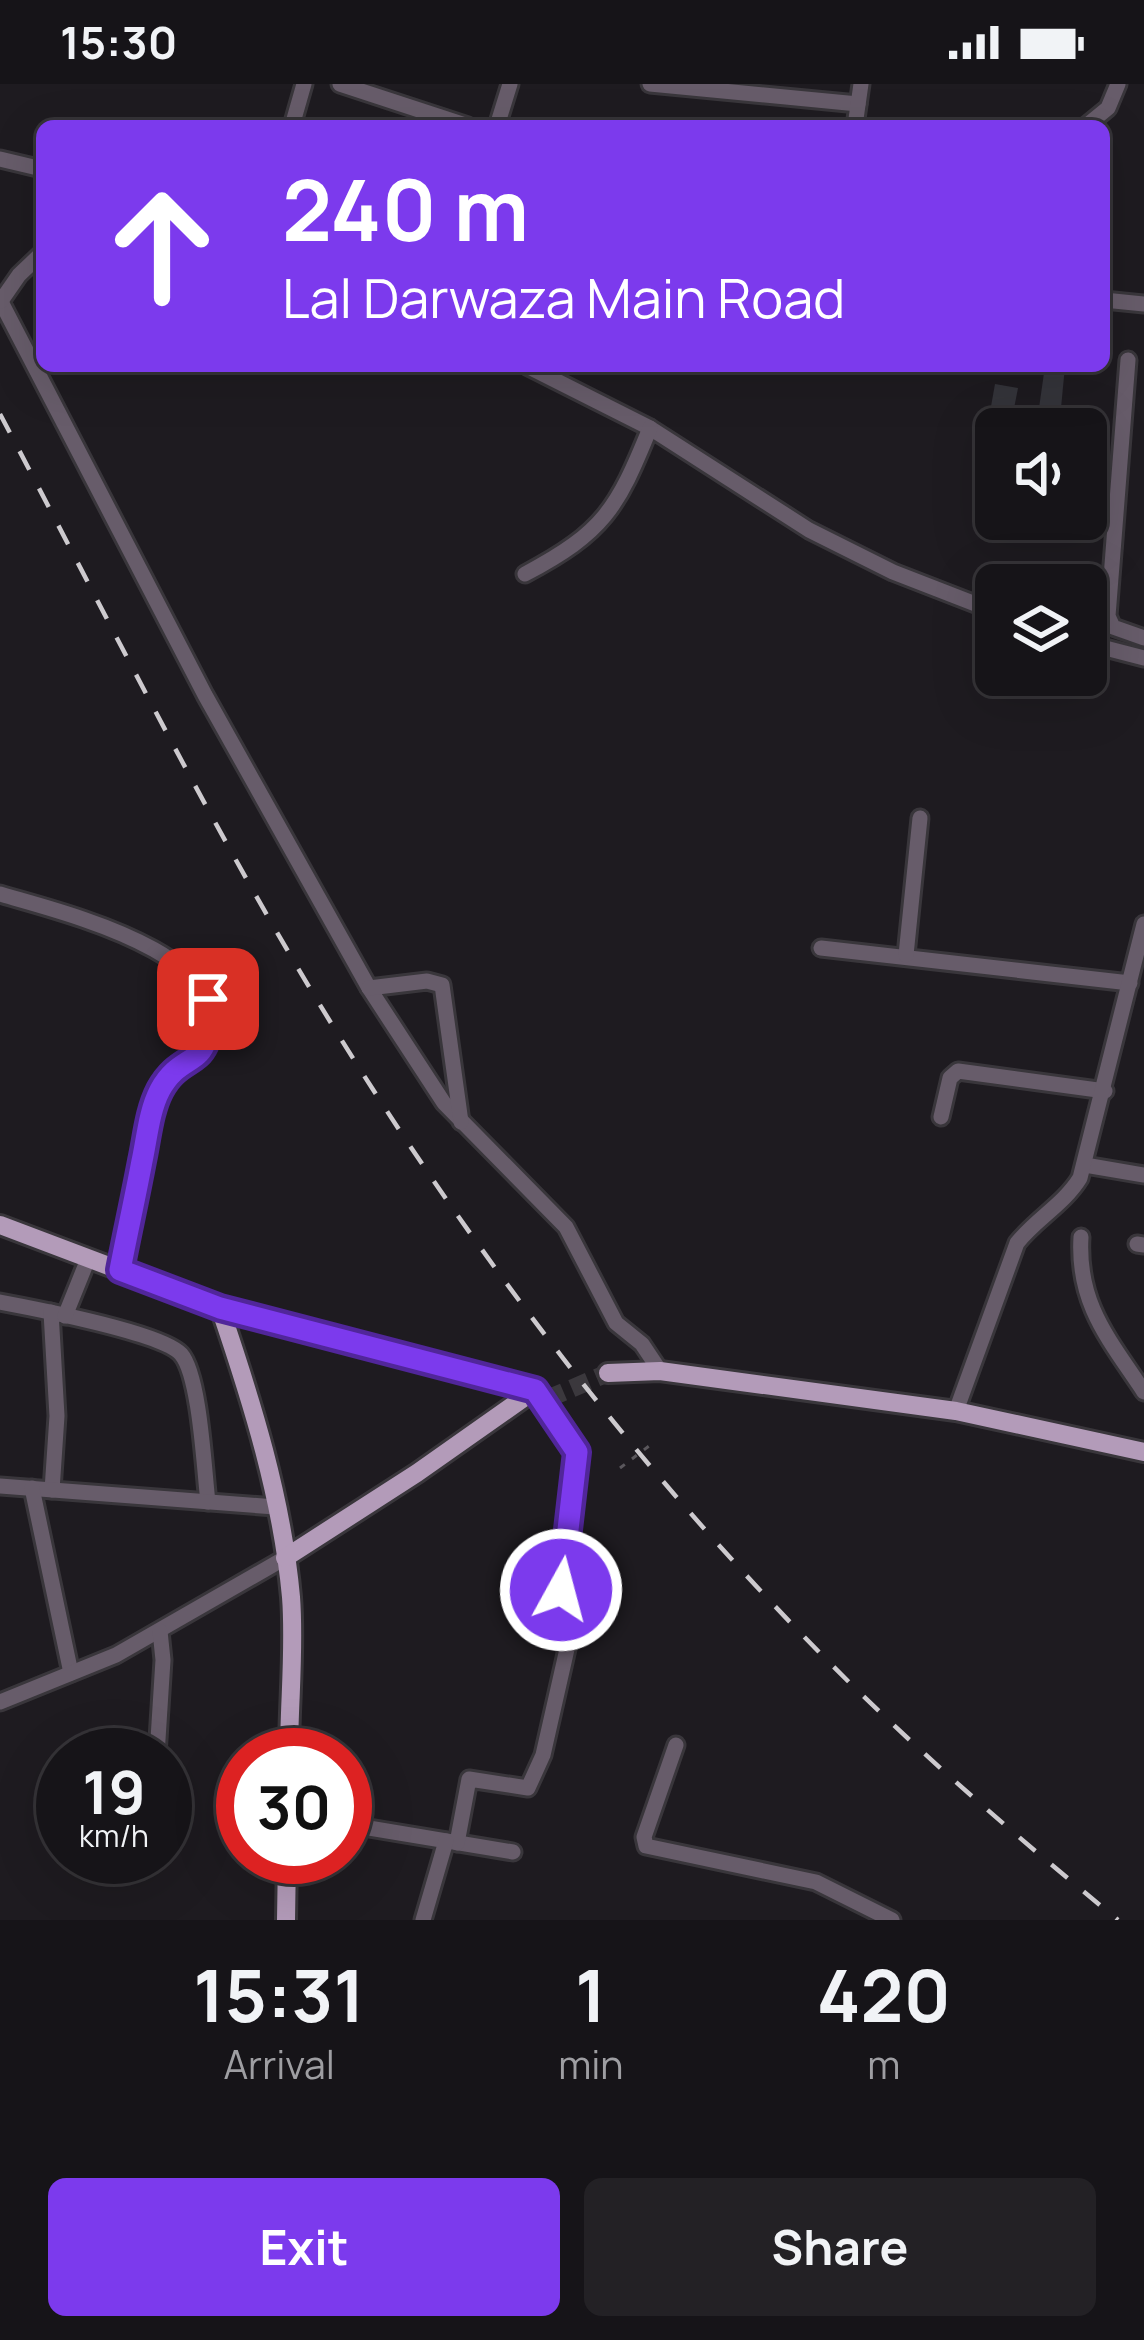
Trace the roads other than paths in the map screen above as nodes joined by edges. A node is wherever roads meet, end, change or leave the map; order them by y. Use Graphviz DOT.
graph roads {
  1 [pos="304,84"];
  2 [pos="340,84"];
  3 [pos="510,84"];
  4 [pos="650,84"];
  5 [pos="861,84"];
  6 [pos="1118,84"];
  7 [pos="390,92"];
  8 [pos="858,104"];
  9 [pos="294,120"];
  10 [pos="454,120"];
  11 [pos="499,120"];
  12 [pos="856,120"];
  13 [pos="1094,120"];
  14 [pos="0,159"];
  15 [pos="36,168"];
  16 [pos="36,259"];
  17 [pos="0,300"];
  18 [pos="1110,301"];
  19 [pos="1144,304"];
  20 [pos="1128,360"];
  21 [pos="36,369"];
  22 [pos="37,372"];
  23 [pos="539,372"];
  24 [pos="650,428"];
  25 [pos="525,574"];
  26 [pos="975,604"];
  27 [pos="1144,638"];
  28 [pos="1107,648"];
  29 [pos="1144,658"];
  30 [pos="920,818"];
  31 [pos="0,894"];
  32 [pos="1144,924"];
  33 [pos="821,948"];
  34 [pos="906,955"];
  35 [pos="1130,983"];
  36 [pos="369,988"];
  37 [pos="1105,1091"];
  38 [pos="941,1117"];
  39 [pos="461,1122"];
  40 [pos="1085,1166"];
  41 [pos="1144,1175"];
  42 [pos="0,1225"];
  43 [pos="1081,1237"];
  44 [pos="88,1258"];
  45 [pos="120,1270"];
  46 [pos="0,1302"];
  47 [pos="220,1308"];
  48 [pos="58,1314"];
  49 [pos="660,1371"];
  50 [pos="608,1373"];
  51 [pos="1144,1392"];
  52 [pos="541,1395"];
  53 [pos="956,1411"];
  54 [pos="1144,1452"];
  55 [pos="0,1486"];
  56 [pos="32,1488"];
  57 [pos="52,1490"];
  58 [pos="208,1502"];
  59 [pos="275,1507"];
  60 [pos="285,1558"];
  61 [pos="160,1631"];
  62 [pos="71,1673"];
  63 [pos="0,1702"];
  64 [pos="159,1728"];
  65 [pos="289,1728"];
  66 [pos="676,1745"];
  67 [pos="372,1829"];
  68 [pos="451,1842"];
  69 [pos="513,1852"];
  70 [pos="287,1884"];
  71 [pos="286,1920"];
  72 [pos="423,1920"];
  73 [pos="892,1920"];
  1 -- 9 [label="street"];
  2 -- 7 [label="street"];
  3 -- 11 [label="street"];
  4 -- 8 [label="street"];
  5 -- 8 [label="street"];
  6 -- 13 [label="street"];
  7 -- 10 [label="street"];
  8 -- 12 [label="street"];
  14 -- 15 [label="street"];
  16 -- 17 [label="street"];
  17 -- 21 [label="street"];
  18 -- 19 [label="street"];
  20 -- 27 [label="street"];
  22 -- 36 [label="street"];
  23 -- 24 [label="street"];
  24 -- 25 [label="street"];
  24 -- 26 [label="street"];
  28 -- 29 [label="street"];
  30 -- 34 [label="street"];
  31 -- 45 [label="street"];
  32 -- 35 [label="street"];
  33 -- 34 [label="street"];
  34 -- 35 [label="street"];
  35 -- 37 [label="street"];
  36 -- 39 [label="street"];
  36 -- 39 [label="street"];
  37 -- 38 [label="street"];
  37 -- 40 [label="street"];
  39 -- 49 [label="street"];
  40 -- 41 [label="street"];
  40 -- 53 [label="street"];
  42 -- 44 [label="main road"];
  43 -- 51 [label="street"];
  44 -- 45 [label="main road"];
  44 -- 48 [label="street"];
  45 -- 47 [label="main road"];
  46 -- 48 [label="street"];
  47 -- 52 [label="main road"];
  47 -- 59 [label="main road"];
  48 -- 57 [label="street"];
  48 -- 58 [label="street"];
  49 -- 50 [label="main road"];
  49 -- 53 [label="main road"];
  52 -- 60 [label="main road"];
  52 -- 68 [label="street"];
  53 -- 54 [label="main road"];
  55 -- 56 [label="street"];
  56 -- 57 [label="street"];
  56 -- 62 [label="street"];
  57 -- 58 [label="street"];
  58 -- 59 [label="street"];
  59 -- 60 [label="main road"];
  60 -- 61 [label="street"];
  60 -- 65 [label="main road"];
  61 -- 62 [label="street"];
  61 -- 64 [label="street"];
  62 -- 63 [label="street"];
  66 -- 73 [label="street"];
  67 -- 68 [label="street"];
  68 -- 69 [label="street"];
  68 -- 72 [label="street"];
  70 -- 71 [label="main road"];
}
